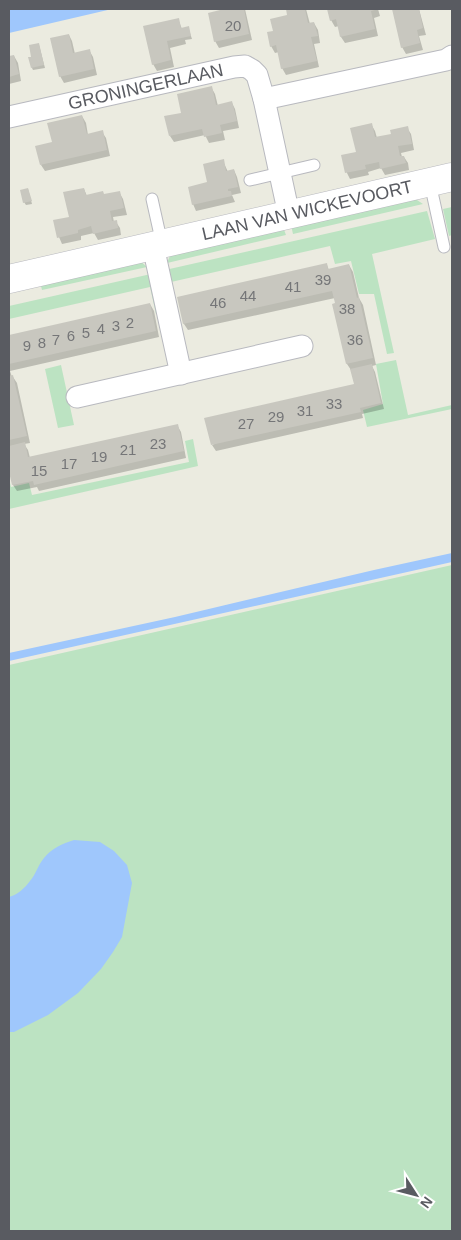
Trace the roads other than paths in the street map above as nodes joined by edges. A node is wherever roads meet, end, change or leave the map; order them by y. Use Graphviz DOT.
graph roads {
  1 [pos="452,56"];
  2 [pos="264,99"];
  3 [pos="9,117"];
  4 [pos="314,165"];
  5 [pos="279,173"];
  6 [pos="250,180"];
  7 [pos="441,180"];
  8 [pos="152,199"];
  9 [pos="289,215"];
  10 [pos="158,245"];
  11 [pos="444,247"];
  12 [pos="9,279"];
  13 [pos="302,346"];
  14 [pos="182,374"];
  15 [pos="77,397"];
  1 -- 2 [label="street"];
  2 -- 3 [label="street, GRONINGERLAAN"];
  2 -- 5 [label="street, GRONINGERLAAN"];
  4 -- 5 [label="lane"];
  5 -- 6 [label="lane"];
  5 -- 9 [label="street, GRONINGERLAAN"];
  7 -- 9 [label="street, LAAN VAN WICKEVOORT"];
  7 -- 11 [label="lane"];
  8 -- 10 [label="lane"];
  9 -- 10 [label="street, LAAN VAN WICKEVOORT"];
  10 -- 12 [label="street, LAAN VAN WICKEVOORT"];
  10 -- 14 [label="street"];
  13 -- 14 [label="street"];
  14 -- 15 [label="street"];
}
